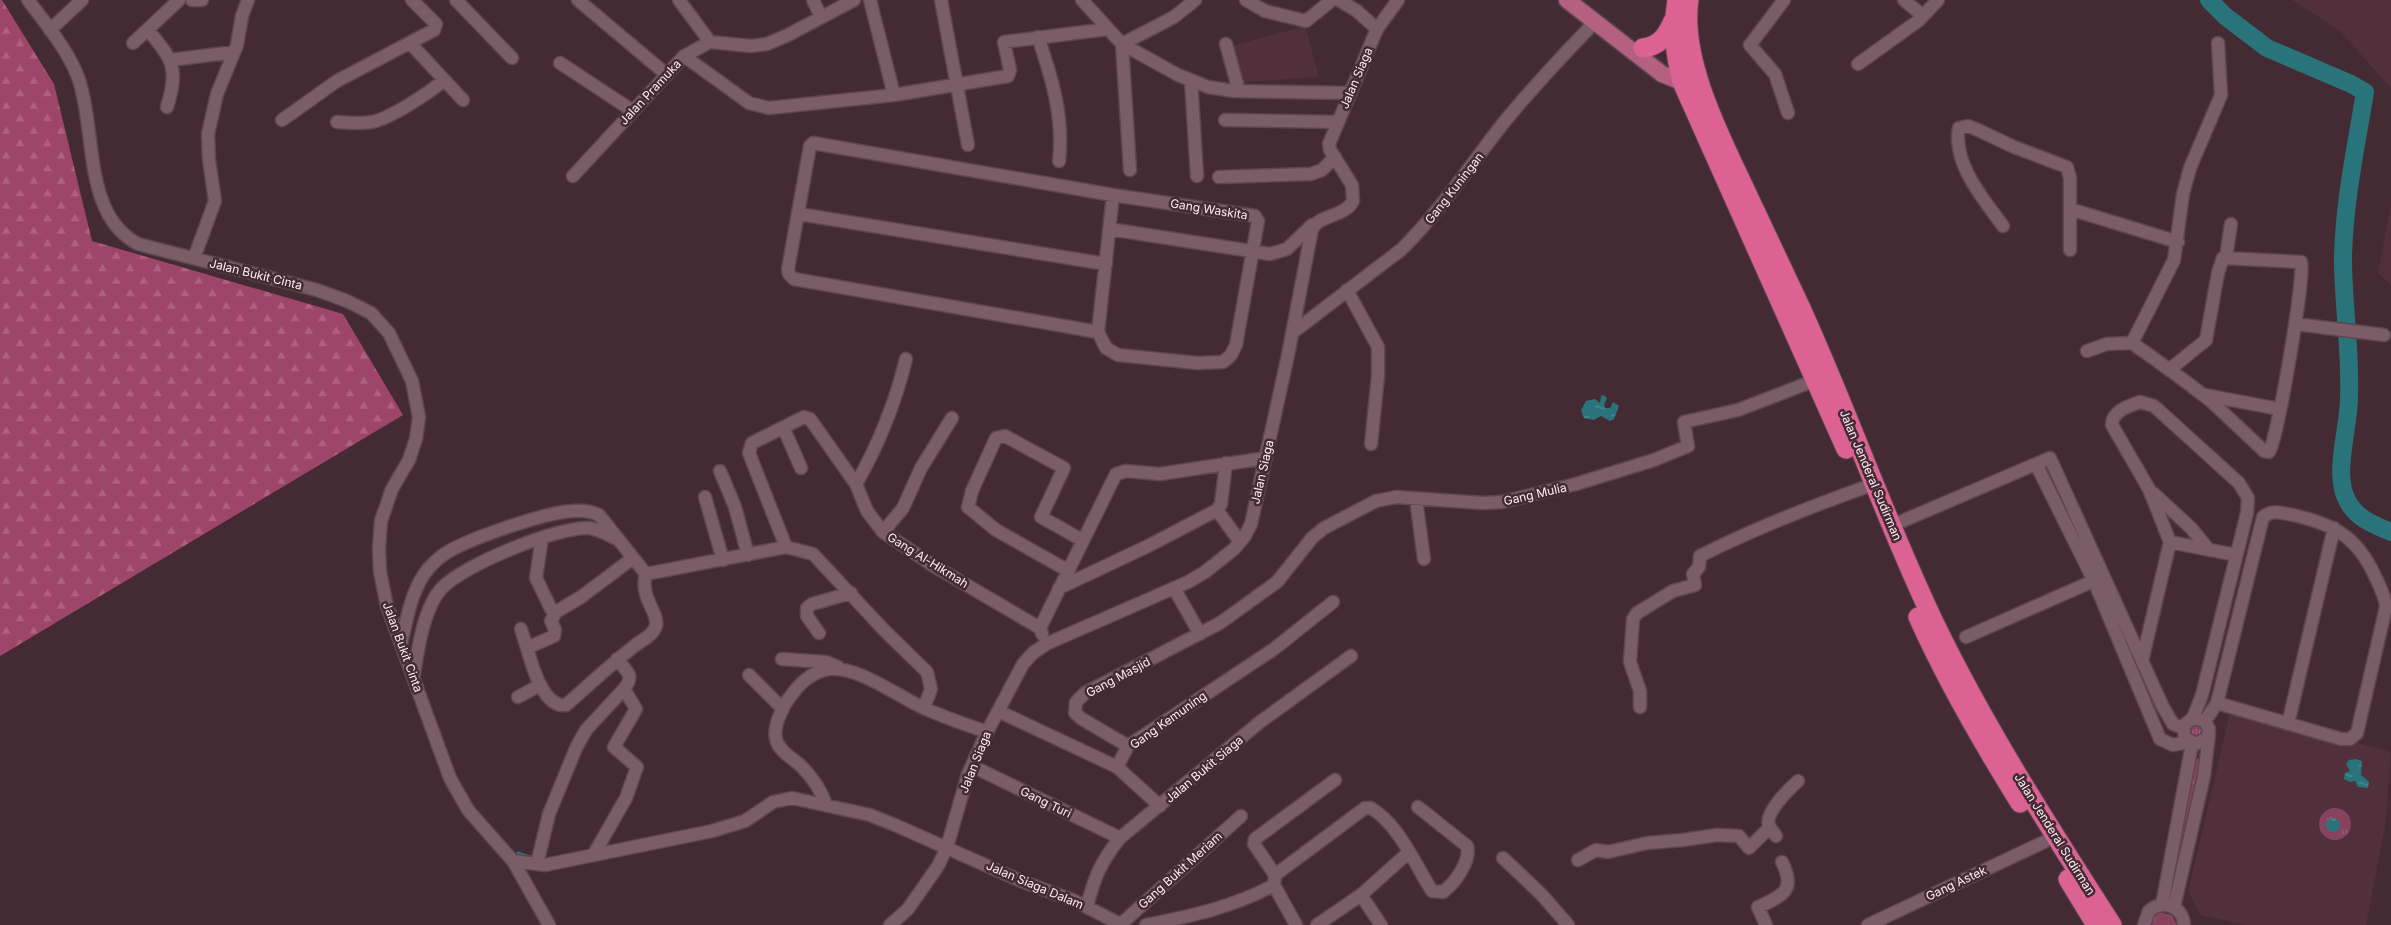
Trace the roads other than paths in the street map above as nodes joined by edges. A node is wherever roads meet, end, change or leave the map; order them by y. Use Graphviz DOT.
graph roads {
  1 [pos="28,0"];
  2 [pos="82,0"];
  3 [pos="179,0"];
  4 [pos="192,0"];
  5 [pos="202,0"];
  6 [pos="248,0"];
  7 [pos="412,0"];
  8 [pos="456,0"];
  9 [pos="578,0"];
  10 [pos="679,0"];
  11 [pos="813,0"];
  12 [pos="854,0"];
  13 [pos="870,0"];
  14 [pos="941,0"];
  15 [pos="1082,0"];
  16 [pos="1195,0"];
  17 [pos="1246,0"];
  18 [pos="1332,0"];
  19 [pos="1339,0"];
  20 [pos="1398,0"];
  21 [pos="1567,0"];
  22 [pos="1586,0"];
  23 [pos="1677,0"];
  24 [pos="1690,0"];
  25 [pos="1784,0"];
  26 [pos="1904,0"];
  27 [pos="1938,0"];
  28 [pos="1923,16"];
  29 [pos="821,17"];
  30 [pos="1673,20"];
  31 [pos="1595,22"];
  32 [pos="1377,28"];
  33 [pos="1108,29"];
  34 [pos="50,30"];
  35 [pos="148,30"];
  36 [pos="1038,37"];
  37 [pos="710,42"];
  38 [pos="133,43"];
  39 [pos="410,43"];
  40 [pos="2218,43"];
  41 [pos="1122,44"];
  42 [pos="1226,44"];
  43 [pos="1643,48"];
  44 [pos="234,52"];
  45 [pos="684,56"];
  46 [pos="512,58"];
  47 [pos="170,60"];
  48 [pos="1686,61"];
  49 [pos="560,63"];
  50 [pos="1858,64"];
  51 [pos="666,74"];
  52 [pos="444,80"];
  53 [pos="1191,80"];
  54 [pos="1690,80"];
  55 [pos="956,85"];
  56 [pos="1238,91"];
  57 [pos="1349,94"];
  58 [pos="894,95"];
  59 [pos="462,100"];
  60 [pos="166,107"];
  61 [pos="633,111"];
  62 [pos="1788,113"];
  63 [pos="282,120"];
  64 [pos="1225,120"];
  65 [pos="336,122"];
  66 [pos="1338,122"];
  67 [pos="968,145"];
  68 [pos="1335,157"];
  69 [pos="1059,161"];
  70 [pos="1130,170"];
  71 [pos="573,176"];
  72 [pos="1197,176"];
  73 [pos="1219,177"];
  74 [pos="1113,195"];
  75 [pos="2070,209"];
  76 [pos="799,214"];
  77 [pos="1316,222"];
  78 [pos="2231,224"];
  79 [pos="2003,226"];
  80 [pos="1110,229"];
  81 [pos="2178,242"];
  82 [pos="2070,250"];
  83 [pos="1253,251"];
  84 [pos="2226,257"];
  85 [pos="194,258"];
  86 [pos="1106,264"];
  87 [pos="1347,290"];
  88 [pos="2295,324"];
  89 [pos="1098,332"];
  90 [pos="1292,333"];
  91 [pos="2384,335"];
  92 [pos="2132,342"];
  93 [pos="2087,351"];
  94 [pos="906,359"];
  95 [pos="2169,370"];
  96 [pos="1816,380"];
  97 [pos="2204,395"];
  98 [pos="2279,408"];
  99 [pos="952,418"];
  100 [pos="784,429"];
  101 [pos="1371,444"];
  102 [pos="1266,458"];
  103 [pos="1226,463"];
  104 [pos="2036,464"];
  105 [pos="801,468"];
  106 [pos="720,471"];
  107 [pos="856,484"];
  108 [pos="1863,488"];
  109 [pos="2149,489"];
  110 [pos="705,497"];
  111 [pos="1416,499"];
  112 [pos="1216,510"];
  113 [pos="567,511"];
  114 [pos="1892,525"];
  115 [pos="570,528"];
  116 [pos="2334,528"];
  117 [pos="883,532"];
  118 [pos="542,538"];
  119 [pos="617,539"];
  120 [pos="1082,540"];
  121 [pos="1240,542"];
  122 [pos="2170,542"];
  123 [pos="786,547"];
  124 [pos="2209,550"];
  125 [pos="748,555"];
  126 [pos="2236,555"];
  127 [pos="633,558"];
  128 [pos="1424,559"];
  129 [pos="723,560"];
  130 [pos="1066,570"];
  131 [pos="646,574"];
  132 [pos="2099,579"];
  133 [pos="1060,588"];
  134 [pos="1174,588"];
  135 [pos="850,593"];
  136 [pos="1333,602"];
  137 [pos="556,612"];
  138 [pos="1928,624"];
  139 [pos="1040,628"];
  140 [pos="521,629"];
  141 [pos="820,634"];
  142 [pos="1200,634"];
  143 [pos="1966,637"];
  144 [pos="401,644"];
  145 [pos="1046,644"];
  146 [pos="527,648"];
  147 [pos="1351,656"];
  148 [pos="617,659"];
  149 [pos="782,659"];
  150 [pos="2142,660"];
  151 [pos="840,669"];
  152 [pos="414,674"];
  153 [pos="749,675"];
  154 [pos="540,686"];
  155 [pos="624,689"];
  156 [pos="518,697"];
  157 [pos="2217,703"];
  158 [pos="1640,707"];
  159 [pos="924,708"];
  160 [pos="783,709"];
  161 [pos="998,711"];
  162 [pos="2202,724"];
  163 [pos="2288,724"];
  164 [pos="2183,728"];
  165 [pos="987,732"];
  166 [pos="2190,743"];
  167 [pos="1128,746"];
  168 [pos="972,766"];
  169 [pos="1117,767"];
  170 [pos="1335,780"];
  171 [pos="1798,781"];
  172 [pos="826,805"];
  173 [pos="1160,806"];
  174 [pos="1418,807"];
  175 [pos="1240,816"];
  176 [pos="1120,838"];
  177 [pos="2044,842"];
  178 [pos="946,847"];
  179 [pos="1408,853"];
  180 [pos="594,854"];
  181 [pos="1503,858"];
  182 [pos="1578,860"];
  183 [pos="513,861"];
  184 [pos="1782,862"];
  185 [pos="537,864"];
  186 [pos="1275,880"];
  187 [pos="1361,895"];
  188 [pos="2168,906"];
  189 [pos="1087,907"];
  190 [pos="2145,920"];
  191 [pos="549,925"];
  192 [pos="890,925"];
  193 [pos="1121,925"];
  194 [pos="1146,925"];
  195 [pos="1296,925"];
  196 [pos="1317,925"];
  197 [pos="1381,925"];
  198 [pos="1568,925"];
  199 [pos="1766,925"];
  200 [pos="1868,925"];
  201 [pos="2096,925"];
  202 [pos="2112,925"];
  203 [pos="2137,925"];
  204 [pos="2184,925"];
  1 -- 34 [label="street, Jalan Bukit Cinta"];
  2 -- 34 [label="street"];
  3 -- 35 [label="street"];
  4 -- 5 [label="street"];
  6 -- 44 [label="street"];
  7 -- 39 [label="street"];
  8 -- 46 [label="street"];
  9 -- 51 [label="street"];
  10 -- 37 [label="street"];
  11 -- 29 [label="street"];
  12 -- 29 [label="street"];
  13 -- 58 [label="street"];
  14 -- 55 [label="street"];
  15 -- 33 [label="street"];
  16 -- 41 [label="street"];
  17 -- 18 [label="street"];
  19 -- 32 [label="street"];
  20 -- 32 [label="street, Jalan Siaga"];
  21 -- 31 [label="main road"];
  22 -- 43 [label="main road"];
  23 -- 30 [label="highway, Jalan Jenderal Sudirman"];
  24 -- 48 [label="highway, Jalan Jenderal Sudirman"];
  25 -- 62 [label="street"];
  26 -- 28 [label="street"];
  27 -- 28 [label="street"];
  28 -- 50 [label="street"];
  29 -- 37 [label="street"];
  30 -- 43 [label="highway"];
  30 -- 48 [label="highway, Jalan Jenderal Sudirman"];
  31 -- 54 [label="main road"];
  31 -- 87 [label="street, Gang Kuningan"];
  32 -- 57 [label="street, Jalan Siaga"];
  33 -- 36 [label="street"];
  33 -- 41 [label="street"];
  34 -- 85 [label="street, Jalan Bukit Cinta"];
  35 -- 38 [label="street"];
  35 -- 47 [label="street"];
  36 -- 55 [label="street"];
  36 -- 69 [label="street"];
  37 -- 45 [label="street, Jalan Pramuka"];
  39 -- 52 [label="street"];
  39 -- 63 [label="street"];
  40 -- 81 [label="street"];
  41 -- 53 [label="street"];
  41 -- 70 [label="street"];
  42 -- 56 [label="street"];
  43 -- 48 [label="main road"];
  44 -- 47 [label="street"];
  44 -- 85 [label="street"];
  45 -- 51 [label="street, Jalan Pramuka"];
  45 -- 58 [label="street"];
  47 -- 60 [label="street"];
  48 -- 54 [label="highway, Jalan Jenderal Sudirman"];
  49 -- 61 [label="street"];
  51 -- 61 [label="street, Jalan Pramuka"];
  52 -- 59 [label="street"];
  52 -- 65 [label="street"];
  53 -- 56 [label="street"];
  53 -- 72 [label="street"];
  54 -- 96 [label="highway, Jalan Jenderal Sudirman"];
  54 -- 114 [label="highway, Jalan Jenderal Sudirman"];
  55 -- 58 [label="street"];
  55 -- 67 [label="street"];
  56 -- 57 [label="street"];
  57 -- 66 [label="street, Jalan Siaga"];
  61 -- 71 [label="street, Jalan Pramuka"];
  64 -- 66 [label="street"];
  66 -- 68 [label="street, Jalan Siaga"];
  68 -- 73 [label="street"];
  68 -- 77 [label="street, Jalan Siaga"];
  74 -- 76 [label="street"];
  74 -- 80 [label="street"];
  74 -- 83 [label="street, Gang Waskita"];
  75 -- 79 [label="street"];
  75 -- 81 [label="street"];
  75 -- 82 [label="street"];
  76 -- 86 [label="street"];
  76 -- 89 [label="street"];
  77 -- 83 [label="street"];
  77 -- 90 [label="street, Jalan Siaga"];
  78 -- 84 [label="street"];
  80 -- 83 [label="street"];
  80 -- 86 [label="street"];
  81 -- 92 [label="street"];
  83 -- 89 [label="street"];
  84 -- 88 [label="street"];
  84 -- 95 [label="street"];
  85 -- 144 [label="street, Jalan Bukit Cinta"];
  86 -- 89 [label="street"];
  87 -- 90 [label="street, Gang Kuningan"];
  87 -- 101 [label="street"];
  88 -- 91 [label="street"];
  88 -- 98 [label="street"];
  90 -- 102 [label="street, Jalan Siaga"];
  92 -- 93 [label="street"];
  92 -- 95 [label="street"];
  94 -- 107 [label="street"];
  95 -- 97 [label="street"];
  96 -- 108 [label="highway, Jalan Jenderal Sudirman"];
  96 -- 111 [label="street, Gang Mulia"];
  97 -- 98 [label="street"];
  97 -- 98 [label="street"];
  99 -- 117 [label="street"];
  100 -- 105 [label="street"];
  100 -- 107 [label="street, Gang Al-Hikmah"];
  100 -- 123 [label="street"];
  102 -- 103 [label="street"];
  102 -- 121 [label="street, Jalan Siaga"];
  103 -- 112 [label="street"];
  103 -- 120 [label="street"];
  104 -- 114 [label="street"];
  104 -- 132 [label="street"];
  104 -- 132 [label="street"];
  106 -- 125 [label="street"];
  107 -- 117 [label="street, Gang Al-Hikmah"];
  108 -- 138 [label="highway, Jalan Jenderal Sudirman"];
  108 -- 158 [label="street"];
  109 -- 122 [label="street"];
  109 -- 124 [label="street"];
  109 -- 126 [label="street"];
  110 -- 129 [label="street"];
  111 -- 128 [label="street"];
  111 -- 142 [label="street, Gang Mulia"];
  112 -- 121 [label="street"];
  112 -- 133 [label="street"];
  113 -- 115 [label="street"];
  113 -- 119 [label="street"];
  113 -- 144 [label="street"];
  114 -- 138 [label="highway, Jalan Jenderal Sudirman"];
  115 -- 118 [label="street"];
  115 -- 119 [label="street"];
  116 -- 157 [label="street"];
  116 -- 163 [label="street"];
  116 -- 163 [label="street"];
  117 -- 139 [label="street, Gang Al-Hikmah"];
  118 -- 137 [label="street"];
  118 -- 152 [label="street"];
  119 -- 127 [label="street"];
  120 -- 130 [label="street"];
  120 -- 130 [label="street"];
  121 -- 134 [label="street, Jalan Siaga"];
  122 -- 124 [label="street"];
  122 -- 150 [label="street"];
  123 -- 125 [label="street"];
  123 -- 135 [label="street"];
  124 -- 126 [label="street"];
  125 -- 129 [label="street"];
  126 -- 162 [label="street"];
  127 -- 131 [label="street"];
  127 -- 137 [label="street"];
  129 -- 131 [label="street"];
  130 -- 133 [label="street"];
  131 -- 148 [label="street"];
  132 -- 143 [label="street"];
  132 -- 150 [label="street"];
  132 -- 166 [label="street"];
  133 -- 139 [label="street"];
  134 -- 142 [label="street"];
  134 -- 145 [label="street, Jalan Siaga"];
  135 -- 141 [label="street"];
  135 -- 159 [label="street"];
  136 -- 167 [label="street, Gang Kemuning"];
  137 -- 146 [label="street"];
  138 -- 177 [label="highway, Jalan Jenderal Sudirman"];
  138 -- 202 [label="highway, Jalan Jenderal Sudirman"];
  139 -- 145 [label="street"];
  140 -- 146 [label="street"];
  142 -- 167 [label="street, Gang Masjid"];
  144 -- 152 [label="street, Jalan Bukit Cinta"];
  145 -- 161 [label="street, Jalan Siaga"];
  146 -- 154 [label="street"];
  147 -- 173 [label="street, Jalan Bukit Siaga"];
  148 -- 154 [label="street"];
  148 -- 155 [label="street"];
  149 -- 151 [label="street"];
  150 -- 164 [label="street"];
  151 -- 159 [label="street"];
  151 -- 160 [label="street"];
  152 -- 183 [label="street, Jalan Bukit Cinta"];
  153 -- 160 [label="street"];
  154 -- 156 [label="street"];
  155 -- 180 [label="street"];
  155 -- 185 [label="street"];
  157 -- 162 [label="street"];
  157 -- 163 [label="street"];
  159 -- 165 [label="street"];
  160 -- 172 [label="street"];
  161 -- 165 [label="street, Jalan Siaga"];
  161 -- 169 [label="street"];
  162 -- 164 [label="street"];
  162 -- 166 [label="street"];
  162 -- 188 [label="street"];
  164 -- 166 [label="street"];
  165 -- 168 [label="street, Jalan Siaga"];
  166 -- 188 [label="street"];
  167 -- 169 [label="street, Gang Kemuning"];
  168 -- 176 [label="street, Gang Turi"];
  168 -- 178 [label="street, Jalan Siaga"];
  169 -- 173 [label="street"];
  170 -- 186 [label="street"];
  171 -- 182 [label="street"];
  172 -- 178 [label="street"];
  172 -- 180 [label="street"];
  173 -- 176 [label="street, Jalan Bukit Siaga"];
  174 -- 179 [label="street"];
  175 -- 193 [label="street, Gang Bukit Meriam"];
  176 -- 189 [label="street, Jalan Bukit Siaga"];
  177 -- 200 [label="street, Gang Astek"];
  177 -- 201 [label="highway, Jalan Jenderal Sudirman"];
  178 -- 189 [label="street, Jalan Siaga Dalam"];
  178 -- 192 [label="street, Jalan Siaga"];
  179 -- 186 [label="street"];
  179 -- 187 [label="street"];
  180 -- 185 [label="street"];
  181 -- 198 [label="street"];
  183 -- 185 [label="street"];
  183 -- 191 [label="street, Jalan Bukit Cinta"];
  184 -- 199 [label="street"];
  186 -- 194 [label="street"];
  186 -- 195 [label="street"];
  187 -- 196 [label="street"];
  187 -- 197 [label="street"];
  188 -- 190 [label="street"];
  188 -- 204 [label="street"];
  189 -- 193 [label="street, Jalan Siaga Dalam"];
  190 -- 203 [label="street"];
}
